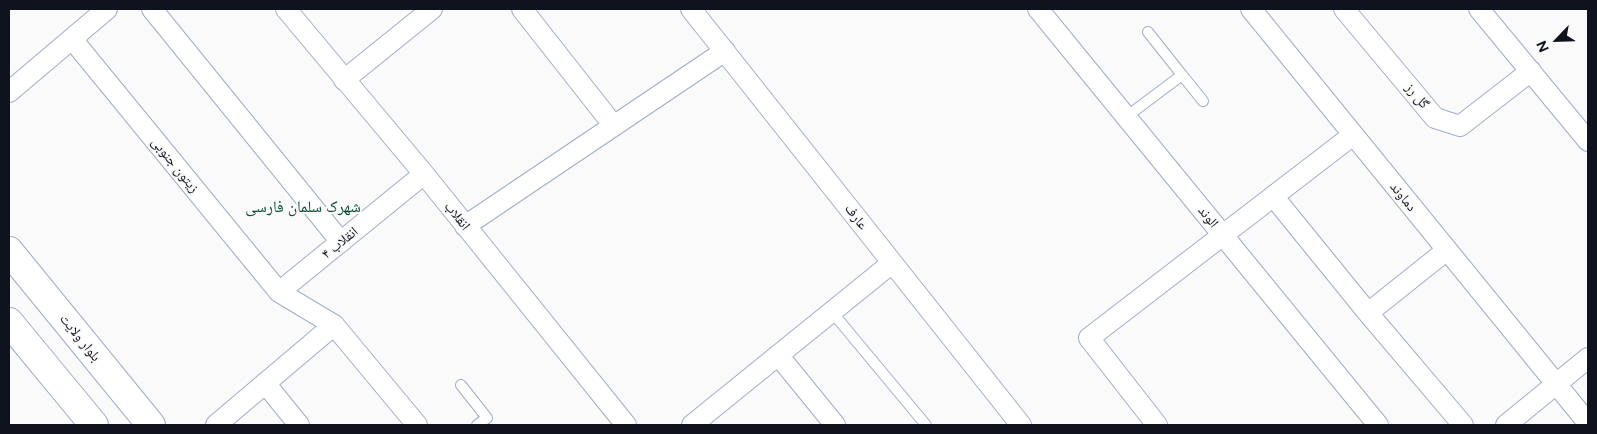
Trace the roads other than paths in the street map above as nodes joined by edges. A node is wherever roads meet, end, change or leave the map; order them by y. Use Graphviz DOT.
graph roads {
  1 [pos="107,9"];
  2 [pos="152,9"];
  3 [pos="286,9"];
  4 [pos="432,9"];
  5 [pos="522,9"];
  6 [pos="691,9"];
  7 [pos="1038,9"];
  8 [pos="1250,9"];
  9 [pos="1344,9"];
  10 [pos="1490,13"];
  11 [pos="1148,32"];
  12 [pos="72,39"];
  13 [pos="725,51"];
  14 [pos="1531,71"];
  15 [pos="1182,74"];
  16 [pos="344,80"];
  17 [pos="9,92"];
  18 [pos="1203,101"];
  19 [pos="1126,117"];
  20 [pos="614,126"];
  21 [pos="1353,135"];
  22 [pos="1588,138"];
  23 [pos="424,174"];
  24 [pos="1273,196"];
  25 [pos="465,226"];
  26 [pos="1223,235"];
  27 [pos="341,242"];
  28 [pos="1447,250"];
  29 [pos="9,251"];
  30 [pos="892,263"];
  31 [pos="279,292"];
  32 [pos="832,312"];
  33 [pos="1368,313"];
  34 [pos="9,322"];
  35 [pos="334,325"];
  36 [pos="778,355"];
  37 [pos="1588,358"];
  38 [pos="265,383"];
  39 [pos="1556,384"];
  40 [pos="461,385"];
  41 [pos="490,421"];
  42 [pos="1588,423"];
  43 [pos="94,425"];
  44 [pos="151,425"];
  45 [pos="216,425"];
  46 [pos="299,425"];
  47 [pos="417,425"];
  48 [pos="477,425"];
  49 [pos="626,425"];
  50 [pos="692,425"];
  51 [pos="835,425"];
  52 [pos="926,425"];
  53 [pos="1021,425"];
  54 [pos="1157,425"];
  55 [pos="1378,425"];
  56 [pos="1462,425"];
  57 [pos="1506,425"];
  1 -- 12 [label="street"];
  2 -- 27 [label="street"];
  3 -- 16 [label="street, انقلاب"];
  4 -- 16 [label="street"];
  5 -- 20 [label="street"];
  6 -- 13 [label="street, عارف"];
  7 -- 19 [label="street, الوند"];
  8 -- 21 [label="street, دماوند"];
  9 -- 14 [label="street, گل رز"];
  10 -- 14 [label="street"];
  11 -- 15 [label="lane"];
  12 -- 17 [label="street"];
  12 -- 31 [label="street, زیتون جنوبی"];
  13 -- 20 [label="street"];
  13 -- 30 [label="street, عارف"];
  14 -- 22 [label="street"];
  15 -- 18 [label="lane"];
  15 -- 19 [label="lane"];
  16 -- 23 [label="street, انقلاب"];
  19 -- 26 [label="street, الوند"];
  20 -- 25 [label="street"];
  21 -- 24 [label="street"];
  21 -- 28 [label="street, دماوند"];
  23 -- 25 [label="street, انقلاب"];
  23 -- 27 [label="street, انقلاب ۴"];
  24 -- 26 [label="street"];
  24 -- 33 [label="street"];
  25 -- 49 [label="street, انقلاب"];
  26 -- 54 [label="street"];
  26 -- 55 [label="street, الوند"];
  27 -- 31 [label="street, انقلاب ۴"];
  28 -- 33 [label="street"];
  28 -- 39 [label="street, دماوند"];
  29 -- 44 [label="street, بلوار ولایت"];
  30 -- 32 [label="street"];
  30 -- 53 [label="street, عارف"];
  31 -- 35 [label="street, زیتون جنوبی"];
  32 -- 36 [label="street"];
  32 -- 52 [label="lane"];
  33 -- 56 [label="street"];
  34 -- 43 [label="street"];
  35 -- 38 [label="street"];
  35 -- 47 [label="street"];
  36 -- 50 [label="street"];
  36 -- 51 [label="street"];
  37 -- 39 [label="street"];
  38 -- 45 [label="street"];
  38 -- 46 [label="street"];
  39 -- 42 [label="street, دماوند"];
  39 -- 57 [label="street"];
  40 -- 41 [label="lane"];
  41 -- 48 [label="lane"];
}
